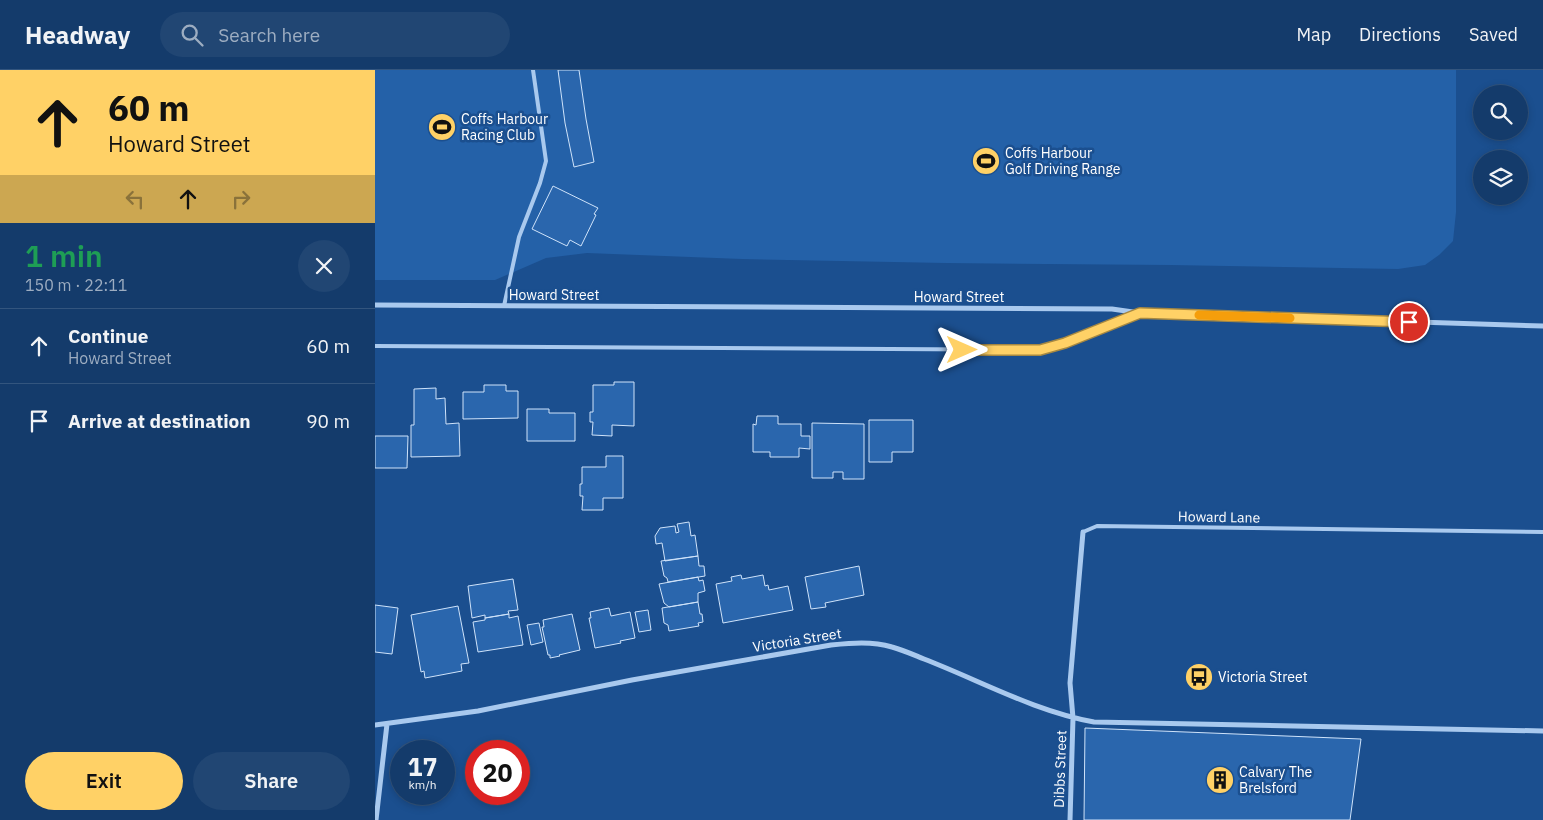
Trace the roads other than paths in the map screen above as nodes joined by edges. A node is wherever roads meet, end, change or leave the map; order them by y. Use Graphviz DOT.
graph roads {
  1 [pos="533,70"];
  2 [pos="375,305"];
  3 [pos="504,306"];
  4 [pos="1140,313"];
  5 [pos="1543,326"];
  6 [pos="375,346"];
  7 [pos="1083,532"];
  8 [pos="1543,532"];
  9 [pos="1073,718"];
  10 [pos="387,724"];
  11 [pos="375,725"];
  12 [pos="1543,731"];
  13 [pos="376,820"];
  14 [pos="1070,820"];
  1 -- 3 [label="lane"];
  2 -- 3 [label="street, Howard Street"];
  3 -- 4 [label="street, Howard Street"];
  4 -- 5 [label="street, Howard Street"];
  4 -- 6 [label="lane"];
  7 -- 8 [label="lane, Howard Lane"];
  7 -- 9 [label="street, Howard Lane"];
  9 -- 10 [label="street, Victoria Street"];
  9 -- 12 [label="street, Victoria Street"];
  9 -- 14 [label="street, Dibbs Street"];
  10 -- 11 [label="street, Victoria Street"];
  10 -- 13 [label="street"];
}
